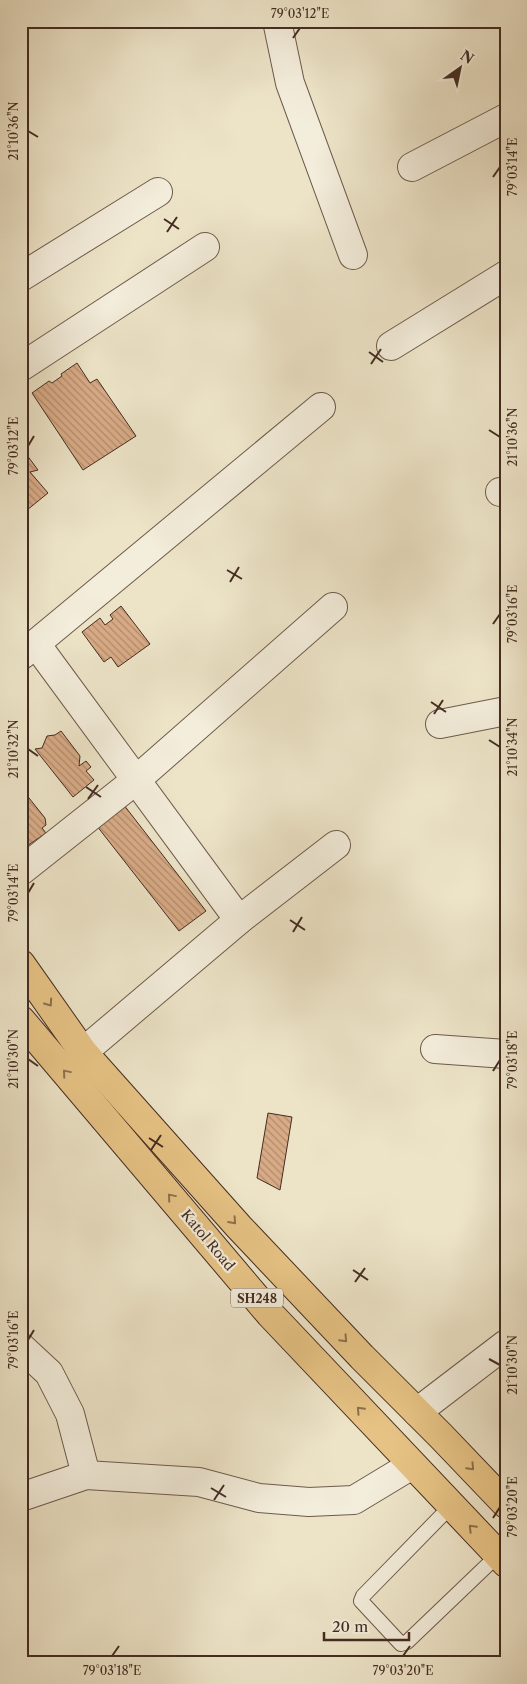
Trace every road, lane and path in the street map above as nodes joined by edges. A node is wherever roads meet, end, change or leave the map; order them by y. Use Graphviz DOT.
graph roads {
  1 [pos="277,21"];
  2 [pos="506,118"];
  3 [pos="412,167"];
  4 [pos="158,192"];
  5 [pos="205,247"];
  6 [pos="353,255"];
  7 [pos="506,275"];
  8 [pos="21,277"];
  9 [pos="391,346"];
  10 [pos="21,367"];
  11 [pos="321,407"];
  12 [pos="333,607"];
  13 [pos="29,650"];
  14 [pos="506,711"];
  15 [pos="440,724"];
  16 [pos="136,780"];
  17 [pos="336,845"];
  18 [pos="21,871"];
  19 [pos="239,920"];
  20 [pos="21,964"];
  21 [pos="21,1020"];
  22 [pos="434,1049"];
  23 [pos="83,1052"];
  24 [pos="506,1054"];
  25 [pos="506,1344"];
  26 [pos="21,1347"];
  27 [pos="417,1412"];
  28 [pos="441,1436"];
  29 [pos="412,1465"];
  30 [pos="86,1475"];
  31 [pos="21,1497"];
  32 [pos="506,1504"];
  33 [pos="451,1506"];
  34 [pos="502,1559"];
  1 -- 6 [label="street"];
  2 -- 3 [label="street"];
  4 -- 8 [label="street"];
  5 -- 10 [label="street"];
  7 -- 9 [label="street"];
  11 -- 13 [label="street"];
  12 -- 16 [label="street"];
  13 -- 16 [label="street"];
  14 -- 15 [label="street"];
  16 -- 18 [label="street"];
  16 -- 19 [label="street"];
  17 -- 19 [label="street"];
  19 -- 23 [label="street"];
  20 -- 23 [label="main road, SH248, one-way"];
  29 -- 21 [label="main road, Katol Road / SH248, one-way"];
  22 -- 24 [label="street"];
  23 -- 27 [label="main road, SH248, one-way"];
  25 -- 27 [label="street"];
  26 -- 30 [label="street"];
  27 -- 28 [label="main road, SH248"];
  28 -- 29 [label="main road"];
  28 -- 32 [label="main road, SH248, one-way"];
  29 -- 30 [label="street"];
  29 -- 33 [label="main road, Katol Road / SH248"];
  30 -- 31 [label="street"];
  34 -- 33 [label="main road, Katol Road / SH248, one-way"];
  33 -- 34 [label="lane"];
}
